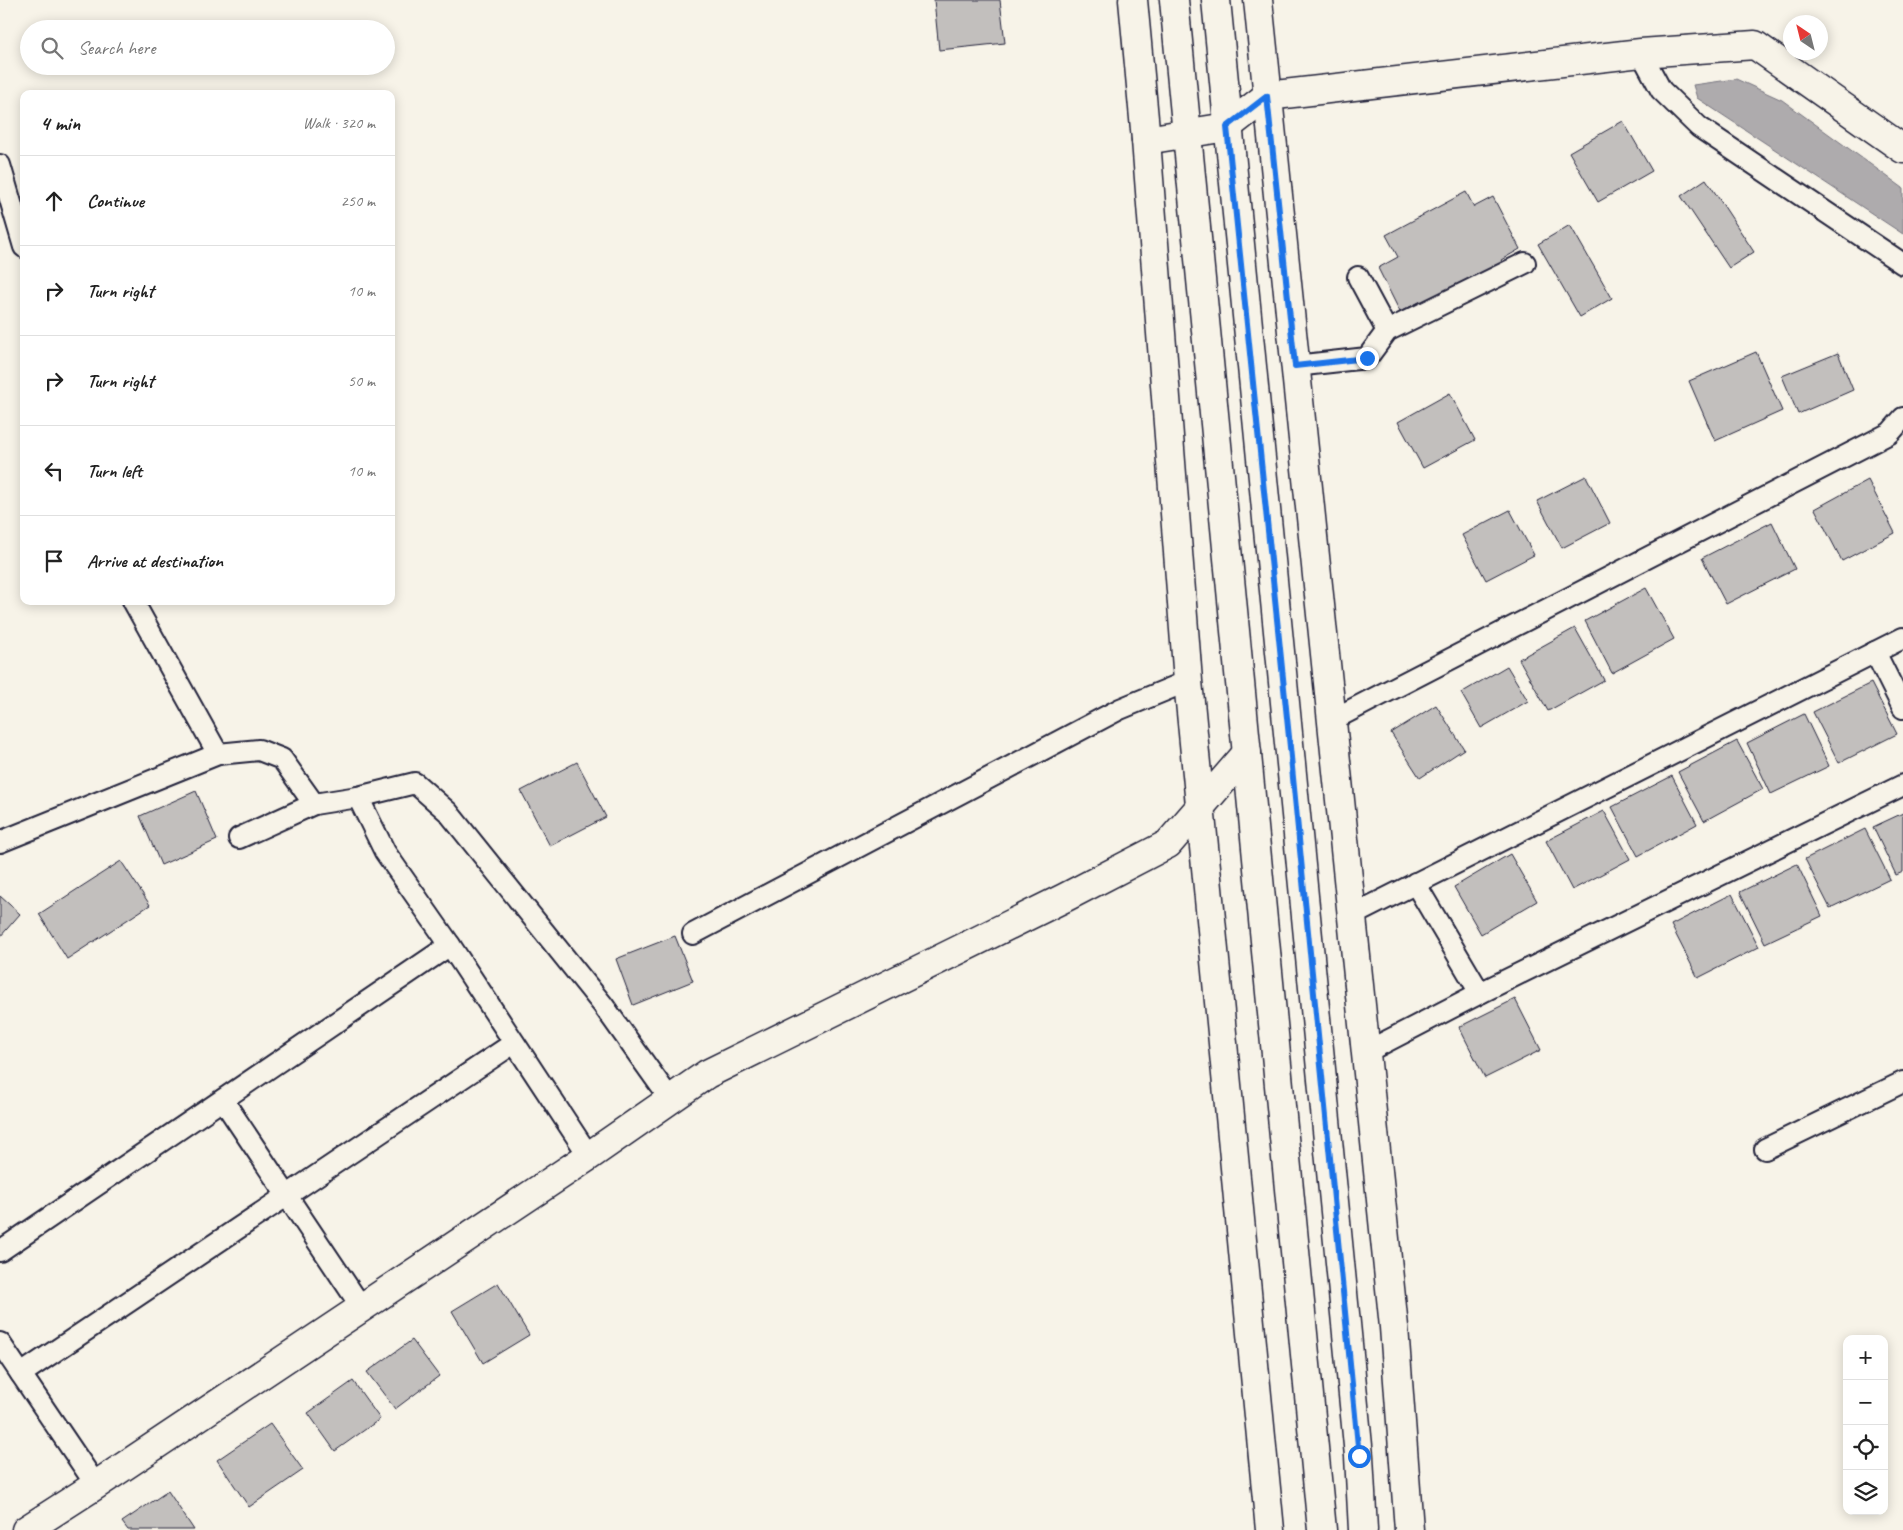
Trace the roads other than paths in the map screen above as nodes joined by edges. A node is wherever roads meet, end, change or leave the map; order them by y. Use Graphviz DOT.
graph roads {
  1 [pos="1132,0"];
  2 [pos="1174,0"];
  3 [pos="1216,0"];
  4 [pos="1258,0"];
  5 [pos="1641,53"];
  6 [pos="1267,96"];
  7 [pos="1227,127"];
  8 [pos="1187,132"];
  9 [pos="1146,140"];
  10 [pos="1903,149"];
  11 [pos="0,165"];
  12 [pos="20,233"];
  13 [pos="1525,263"];
  14 [pos="1903,264"];
  15 [pos="1358,277"];
  16 [pos="1387,331"];
  17 [pos="1295,366"];
  18 [pos="1903,418"];
  19 [pos="135,605"];
  20 [pos="1903,638"];
  21 [pos="1875,652"];
  22 [pos="1188,681"];
  23 [pos="1903,708"];
  24 [pos="1330,721"];
  25 [pos="1247,753"];
  26 [pos="218,754"];
  27 [pos="1903,785"];
  28 [pos="358,797"];
  29 [pos="314,804"];
  30 [pos="1201,805"];
  31 [pos="239,838"];
  32 [pos="0,842"];
  33 [pos="1415,882"];
  34 [pos="1351,916"];
  35 [pos="693,934"];
  36 [pos="450,945"];
  37 [pos="1480,993"];
  38 [pos="514,1043"];
  39 [pos="1366,1052"];
  40 [pos="1903,1082"];
  41 [pos="670,1099"];
  42 [pos="223,1100"];
  43 [pos="1765,1149"];
  44 [pos="589,1156"];
  45 [pos="287,1195"];
  46 [pos="0,1251"];
  47 [pos="362,1308"];
  48 [pos="0,1343"];
  49 [pos="21,1374"];
  50 [pos="96,1485"];
  51 [pos="26,1530"];
  52 [pos="1270,1530"];
  53 [pos="1322,1530"];
  54 [pos="1363,1530"];
  55 [pos="1409,1530"];
  1 -- 9 [label="street"];
  2 -- 8 [label="street"];
  3 -- 7 [label="street"];
  4 -- 6 [label="street"];
  5 -- 6 [label="street"];
  5 -- 10 [label="street"];
  5 -- 14 [label="lane"];
  6 -- 7 [label="street"];
  6 -- 17 [label="street"];
  7 -- 8 [label="street"];
  7 -- 54 [label="street"];
  8 -- 9 [label="street"];
  8 -- 25 [label="street"];
  9 -- 22 [label="street"];
  11 -- 12 [label="lane"];
  13 -- 16 [label="lane"];
  15 -- 16 [label="lane"];
  16 -- 17 [label="lane"];
  17 -- 24 [label="street"];
  18 -- 24 [label="lane"];
  19 -- 26 [label="lane"];
  20 -- 21 [label="lane"];
  21 -- 23 [label="lane"];
  21 -- 33 [label="lane"];
  22 -- 30 [label="street"];
  22 -- 35 [label="lane"];
  24 -- 34 [label="street"];
  25 -- 30 [label="street"];
  25 -- 53 [label="street"];
  26 -- 29 [label="lane"];
  26 -- 32 [label="lane"];
  27 -- 37 [label="lane"];
  28 -- 29 [label="lane"];
  28 -- 36 [label="lane"];
  28 -- 41 [label="lane"];
  29 -- 31 [label="lane"];
  30 -- 41 [label="street"];
  30 -- 52 [label="street"];
  33 -- 34 [label="lane"];
  33 -- 37 [label="lane"];
  34 -- 39 [label="street"];
  36 -- 38 [label="lane"];
  36 -- 42 [label="lane"];
  37 -- 39 [label="lane"];
  38 -- 44 [label="lane"];
  38 -- 45 [label="lane"];
  39 -- 55 [label="street"];
  40 -- 43 [label="lane"];
  41 -- 44 [label="street"];
  42 -- 45 [label="lane"];
  42 -- 46 [label="lane"];
  44 -- 47 [label="street"];
  45 -- 47 [label="lane"];
  45 -- 49 [label="lane"];
  47 -- 50 [label="street"];
  48 -- 49 [label="lane"];
  49 -- 50 [label="lane"];
  50 -- 51 [label="street"];
}
